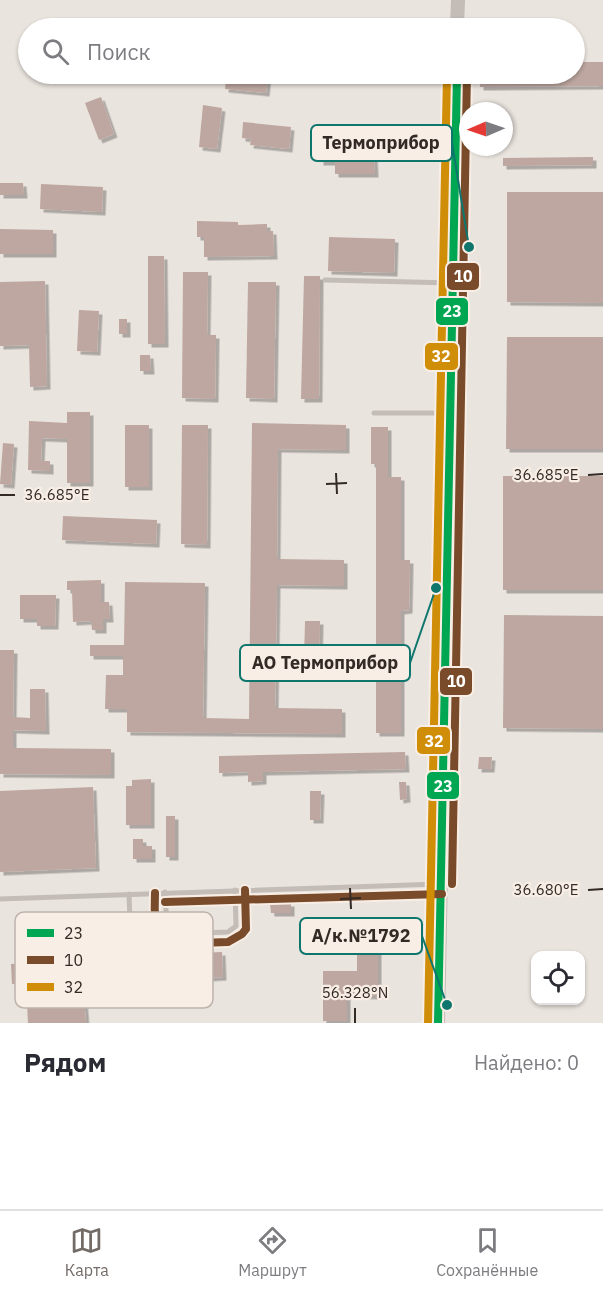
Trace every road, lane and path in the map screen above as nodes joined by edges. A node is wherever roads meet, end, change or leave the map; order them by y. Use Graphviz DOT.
graph roads {
  1 [pos="458,0"];
  2 [pos="458,18"];
  3 [pos="457,84"];
  4 [pos="325,280"];
  5 [pos="453,283"];
  6 [pos="374,413"];
  7 [pos="451,413"];
  8 [pos="442,884"];
  9 [pos="235,890"];
  10 [pos="165,892"];
  11 [pos="129,894"];
  12 [pos="0,899"];
  13 [pos="130,912"];
  14 [pos="166,912"];
  15 [pos="213,933"];
  16 [pos="438,1023"];
  1 -- 2 [label="street"];
  3 -- 5 [label="street"];
  4 -- 5 [label="lane"];
  5 -- 7 [label="street"];
  6 -- 7 [label="lane"];
  7 -- 8 [label="street"];
  8 -- 9 [label="lane"];
  8 -- 16 [label="street"];
  9 -- 10 [label="lane"];
  9 -- 15 [label="lane"];
  10 -- 11 [label="lane"];
  10 -- 14 [label="lane"];
  11 -- 12 [label="lane"];
  11 -- 13 [label="lane"];
}
